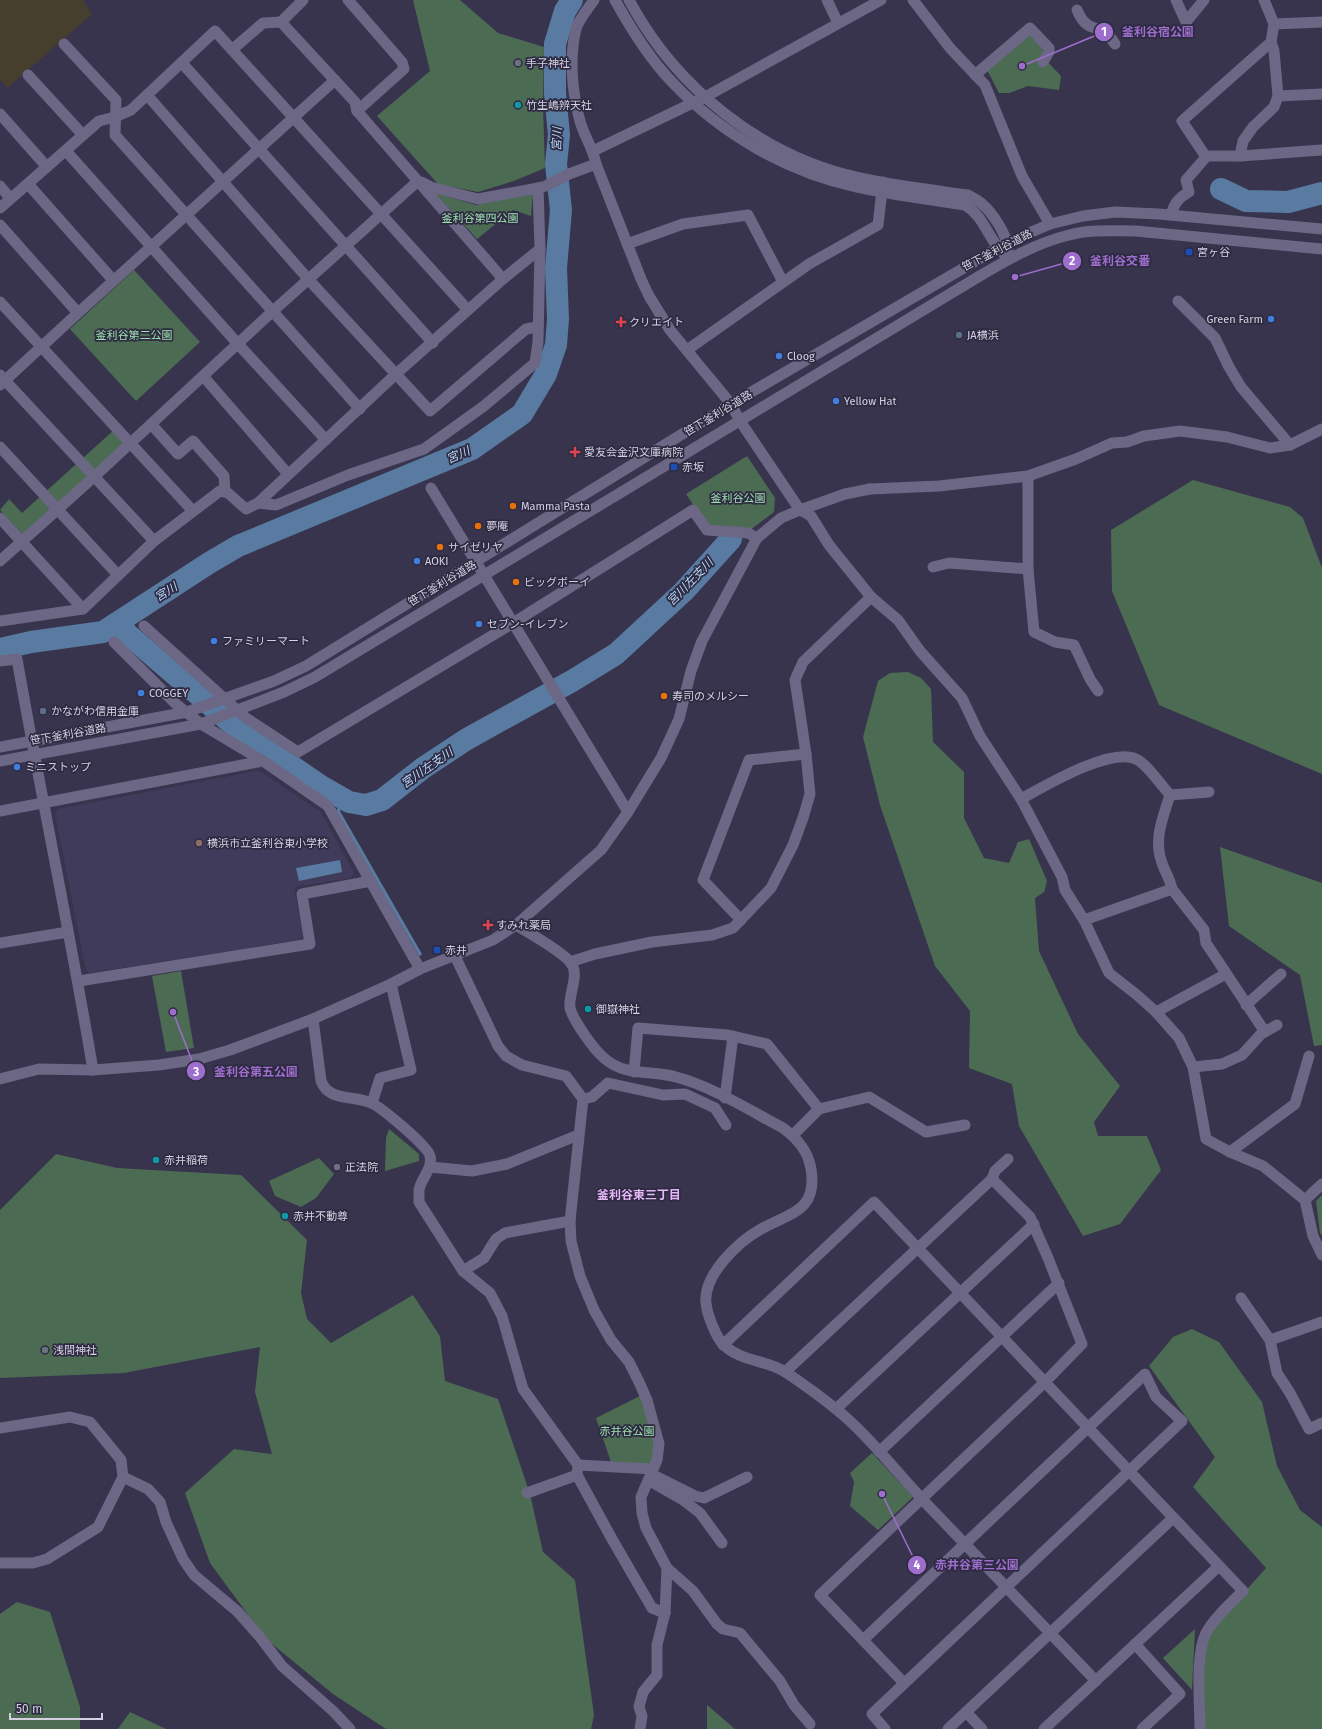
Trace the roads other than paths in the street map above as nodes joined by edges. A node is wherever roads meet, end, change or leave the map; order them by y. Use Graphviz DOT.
graph roads {
  1 [pos="303,0"];
  2 [pos="348,0"];
  3 [pos="594,0"];
  4 [pos="615,0"];
  5 [pos="629,0"];
  6 [pos="827,0"];
  7 [pos="881,0"];
  8 [pos="913,0"];
  9 [pos="1176,0"];
  10 [pos="1204,0"];
  11 [pos="1264,0"];
  12 [pos="1077,10"];
  13 [pos="281,22"];
  14 [pos="1322,22"];
  15 [pos="838,23"];
  16 [pos="1274,24"];
  17 [pos="1271,42"];
  18 [pos="64,44"];
  19 [pos="1115,44"];
  20 [pos="233,49"];
  21 [pos="1043,62"];
  22 [pos="182,63"];
  23 [pos="28,75"];
  24 [pos="975,75"];
  25 [pos="335,80"];
  26 [pos="1322,94"];
  27 [pos="147,95"];
  28 [pos="1278,96"];
  29 [pos="705,97"];
  30 [pos="693,102"];
  31 [pos="356,111"];
  32 [pos="0,114"];
  33 [pos="116,117"];
  34 [pos="293,117"];
  35 [pos="83,135"];
  36 [pos="259,149"];
  37 [pos="1322,150"];
  38 [pos="66,151"];
  39 [pos="593,151"];
  40 [pos="1240,156"];
  41 [pos="1206,157"];
  42 [pos="596,164"];
  43 [pos="47,167"];
  44 [pos="418,181"];
  45 [pos="222,182"];
  46 [pos="28,184"];
  47 [pos="0,186"];
  48 [pos="542,187"];
  49 [pos="882,187"];
  50 [pos="10,198"];
  51 [pos="0,208"];
  52 [pos="381,214"];
  53 [pos="186,215"];
  54 [pos="1171,215"];
  55 [pos="1050,224"];
  56 [pos="0,225"];
  57 [pos="1322,229"];
  58 [pos="627,244"];
  59 [pos="1002,245"];
  60 [pos="150,246"];
  61 [pos="346,246"];
  62 [pos="540,249"];
  63 [pos="1322,249"];
  64 [pos="1009,258"];
  65 [pos="503,279"];
  66 [pos="113,280"];
  67 [pos="309,280"];
  68 [pos="783,282"];
  69 [pos="1178,301"];
  70 [pos="0,302"];
  71 [pos="468,310"];
  72 [pos="273,311"];
  73 [pos="78,313"];
  74 [pos="537,327"];
  75 [pos="433,343"];
  76 [pos="238,344"];
  77 [pos="41,347"];
  78 [pos="687,350"];
  79 [pos="396,374"];
  80 [pos="203,376"];
  81 [pos="2,380"];
  82 [pos="731,404"];
  83 [pos="360,409"];
  84 [pos="740,421"];
  85 [pos="151,424"];
  86 [pos="1322,429"];
  87 [pos="326,440"];
  88 [pos="130,443"];
  89 [pos="1290,445"];
  90 [pos="0,447"];
  91 [pos="288,474"];
  92 [pos="95,476"];
  93 [pos="1028,476"];
  94 [pos="431,488"];
  95 [pos="226,492"];
  96 [pos="258,503"];
  97 [pos="57,509"];
  98 [pos="192,510"];
  99 [pos="800,510"];
  100 [pos="0,518"];
  101 [pos="757,538"];
  102 [pos="21,541"];
  103 [pos="154,541"];
  104 [pos="0,561"];
  105 [pos="476,562"];
  106 [pos="933,567"];
  107 [pos="1028,569"];
  108 [pos="483,574"];
  109 [pos="118,575"];
  110 [pos="871,597"];
  111 [pos="83,609"];
  112 [pos="0,621"];
  113 [pos="512,623"];
  114 [pos="144,626"];
  115 [pos="114,642"];
  116 [pos="0,661"];
  117 [pos="1098,691"];
  118 [pos="225,699"];
  119 [pos="238,711"];
  120 [pos="186,712"];
  121 [pos="201,724"];
  122 [pos="32,740"];
  123 [pos="0,747"];
  124 [pos="806,754"];
  125 [pos="34,755"];
  126 [pos="263,761"];
  127 [pos="0,762"];
  128 [pos="1209,792"];
  129 [pos="1170,795"];
  130 [pos="1021,799"];
  131 [pos="43,802"];
  132 [pos="0,811"];
  133 [pos="628,812"];
  134 [pos="371,881"];
  135 [pos="1172,889"];
  136 [pos="741,920"];
  137 [pos="1084,920"];
  138 [pos="516,925"];
  139 [pos="68,932"];
  140 [pos="0,943"];
  141 [pos="455,956"];
  142 [pos="570,962"];
  143 [pos="420,969"];
  144 [pos="1226,974"];
  145 [pos="1281,974"];
  146 [pos="78,982"];
  147 [pos="391,984"];
  148 [pos="1246,1005"];
  149 [pos="1156,1012"];
  150 [pos="312,1019"];
  151 [pos="1277,1025"];
  152 [pos="1265,1032"];
  153 [pos="733,1036"];
  154 [pos="1309,1056"];
  155 [pos="1193,1067"];
  156 [pos="93,1070"];
  157 [pos="634,1072"];
  158 [pos="0,1079"];
  159 [pos="725,1098"];
  160 [pos="582,1099"];
  161 [pos="372,1103"];
  162 [pos="819,1109"];
  163 [pos="965,1125"];
  164 [pos="726,1126"];
  165 [pos="578,1135"];
  166 [pos="793,1135"];
  167 [pos="1230,1152"];
  168 [pos="1008,1159"];
  169 [pos="430,1167"];
  170 [pos="992,1179"];
  171 [pos="1322,1184"];
  172 [pos="1305,1200"];
  173 [pos="570,1221"];
  174 [pos="1034,1224"];
  175 [pos="1313,1236"];
  176 [pos="1322,1245"];
  177 [pos="919,1247"];
  178 [pos="1322,1255"];
  179 [pos="463,1271"];
  180 [pos="1059,1283"];
  181 [pos="961,1292"];
  182 [pos="1241,1298"];
  183 [pos="1322,1322"];
  184 [pos="1002,1337"];
  185 [pos="1270,1340"];
  186 [pos="723,1344"];
  187 [pos="785,1372"];
  188 [pos="1046,1381"];
  189 [pos="836,1409"];
  190 [pos="1322,1423"];
  191 [pos="1088,1427"];
  192 [pos="0,1428"];
  193 [pos="879,1452"];
  194 [pos="578,1470"];
  195 [pos="1130,1471"];
  196 [pos="651,1475"];
  197 [pos="123,1477"];
  198 [pos="747,1477"];
  199 [pos="527,1493"];
  200 [pos="921,1498"];
  201 [pos="1173,1518"];
  202 [pos="722,1543"];
  203 [pos="966,1543"];
  204 [pos="0,1563"];
  205 [pos="1219,1566"];
  206 [pos="667,1568"];
  207 [pos="1007,1586"];
  208 [pos="665,1612"];
  209 [pos="1050,1633"];
  210 [pos="863,1640"];
  211 [pos="1135,1644"];
  212 [pos="1096,1680"];
  213 [pos="904,1683"];
  214 [pos="966,1712"];
  215 [pos="810,1724"];
  216 [pos="350,1729"];
  217 [pos="640,1729"];
  218 [pos="884,1729"];
  219 [pos="948,1729"];
  220 [pos="982,1729"];
  221 [pos="1044,1729"];
  222 [pos="1142,1729"];
  223 [pos="1200,1729"];
  1 -- 13 [label="street"];
  2 -- 31 [label="street"];
  3 -- 39 [label="street"];
  4 -- 30 [label="street"];
  5 -- 29 [label="street"];
  6 -- 15 [label="street"];
  7 -- 15 [label="street"];
  8 -- 24 [label="street"];
  9 -- 10 [label="street"];
  11 -- 16 [label="street"];
  12 -- 19 [label="street"];
  13 -- 20 [label="street"];
  13 -- 25 [label="street"];
  14 -- 16 [label="street"];
  15 -- 29 [label="street"];
  16 -- 17 [label="street"];
  17 -- 28 [label="street"];
  17 -- 41 [label="street"];
  18 -- 33 [label="street"];
  20 -- 22 [label="street"];
  20 -- 34 [label="street"];
  21 -- 24 [label="street"];
  22 -- 27 [label="street"];
  22 -- 36 [label="street"];
  23 -- 35 [label="street"];
  24 -- 55 [label="street"];
  25 -- 31 [label="street"];
  25 -- 34 [label="street"];
  26 -- 28 [label="street"];
  27 -- 33 [label="street"];
  27 -- 45 [label="street"];
  28 -- 40 [label="street"];
  29 -- 30 [label="street"];
  29 -- 49 [label="street"];
  30 -- 39 [label="street"];
  30 -- 49 [label="street"];
  31 -- 44 [label="street"];
  32 -- 43 [label="street"];
  33 -- 35 [label="street"];
  33 -- 53 [label="street"];
  34 -- 36 [label="street"];
  34 -- 52 [label="street"];
  35 -- 38 [label="street"];
  36 -- 45 [label="street"];
  36 -- 61 [label="street"];
  37 -- 40 [label="street"];
  38 -- 43 [label="street"];
  38 -- 60 [label="street"];
  39 -- 42 [label="street"];
  40 -- 41 [label="street"];
  41 -- 54 [label="street"];
  42 -- 48 [label="street"];
  42 -- 58 [label="street"];
  43 -- 46 [label="street"];
  44 -- 48 [label="street"];
  44 -- 52 [label="street"];
  44 -- 65 [label="street"];
  45 -- 53 [label="street"];
  45 -- 67 [label="street"];
  46 -- 50 [label="street"];
  46 -- 66 [label="street"];
  47 -- 50 [label="street"];
  48 -- 62 [label="street"];
  49 -- 59 [label="street"];
  49 -- 68 [label="street"];
  50 -- 51 [label="street"];
  52 -- 61 [label="street"];
  52 -- 71 [label="street"];
  53 -- 60 [label="street"];
  53 -- 72 [label="street"];
  54 -- 55 [label="street, 笹下釜利谷道路"];
  54 -- 57 [label="street, 笹下釜利谷道路"];
  55 -- 59 [label="street, 笹下釜利谷道路"];
  56 -- 73 [label="street"];
  58 -- 68 [label="street"];
  58 -- 78 [label="street"];
  59 -- 64 [label="street"];
  59 -- 82 [label="street, 笹下釜利谷道路"];
  60 -- 66 [label="street"];
  60 -- 76 [label="street"];
  61 -- 67 [label="street"];
  61 -- 75 [label="street"];
  62 -- 65 [label="street"];
  62 -- 74 [label="street"];
  63 -- 64 [label="street, 笹下釜利谷道路"];
  64 -- 84 [label="street, 笹下釜利谷道路"];
  65 -- 71 [label="street"];
  66 -- 73 [label="street"];
  67 -- 72 [label="street"];
  67 -- 79 [label="street"];
  68 -- 78 [label="street"];
  69 -- 89 [label="street"];
  70 -- 77 [label="street"];
  71 -- 75 [label="street"];
  72 -- 76 [label="street"];
  72 -- 83 [label="street"];
  73 -- 77 [label="street"];
  74 -- 79 [label="street"];
  74 -- 96 [label="street"];
  75 -- 79 [label="street"];
  76 -- 80 [label="street"];
  76 -- 87 [label="street"];
  77 -- 81 [label="street"];
  77 -- 88 [label="street"];
  78 -- 82 [label="street"];
  79 -- 83 [label="street"];
  80 -- 85 [label="street"];
  80 -- 91 [label="street"];
  81 -- 92 [label="street"];
  82 -- 84 [label="street"];
  82 -- 105 [label="street, 笹下釜利谷道路"];
  83 -- 87 [label="street"];
  84 -- 99 [label="street"];
  84 -- 108 [label="street, 笹下釜利谷道路"];
  85 -- 88 [label="street"];
  85 -- 95 [label="street"];
  86 -- 89 [label="street"];
  87 -- 91 [label="street"];
  88 -- 92 [label="street"];
  88 -- 98 [label="street"];
  89 -- 93 [label="street"];
  90 -- 97 [label="street"];
  91 -- 96 [label="street"];
  92 -- 97 [label="street"];
  92 -- 103 [label="street"];
  93 -- 99 [label="street"];
  93 -- 107 [label="street"];
  94 -- 105 [label="street"];
  95 -- 96 [label="street"];
  95 -- 98 [label="street"];
  97 -- 102 [label="street"];
  97 -- 109 [label="street"];
  98 -- 103 [label="street"];
  99 -- 101 [label="street"];
  99 -- 110 [label="street"];
  100 -- 102 [label="street"];
  101 -- 113 [label="street"];
  101 -- 133 [label="street"];
  102 -- 104 [label="street"];
  102 -- 111 [label="street"];
  103 -- 109 [label="street"];
  105 -- 108 [label="street"];
  105 -- 118 [label="street, 笹下釜利谷道路"];
  106 -- 107 [label="street"];
  107 -- 117 [label="street"];
  108 -- 113 [label="street"];
  108 -- 119 [label="street, 笹下釜利谷道路"];
  109 -- 111 [label="street"];
  110 -- 124 [label="street"];
  110 -- 130 [label="street"];
  111 -- 112 [label="street"];
  113 -- 119 [label="street"];
  113 -- 133 [label="street"];
  114 -- 118 [label="street"];
  115 -- 120 [label="street"];
  116 -- 122 [label="street"];
  118 -- 119 [label="street"];
  118 -- 120 [label="street, 笹下釜利谷道路"];
  119 -- 121 [label="street, 笹下釜利谷道路"];
  120 -- 121 [label="street"];
  120 -- 122 [label="street, 笹下釜利谷道路"];
  121 -- 125 [label="street, 笹下釜利谷道路"];
  121 -- 126 [label="street"];
  122 -- 123 [label="street, 笹下釜利谷道路"];
  122 -- 125 [label="street"];
  124 -- 136 [label="street"];
  124 -- 136 [label="street"];
  125 -- 127 [label="street, 笹下釜利谷道路"];
  125 -- 131 [label="street"];
  126 -- 131 [label="street"];
  126 -- 134 [label="street"];
  128 -- 129 [label="street"];
  129 -- 130 [label="street"];
  129 -- 135 [label="street"];
  130 -- 137 [label="street"];
  131 -- 132 [label="street"];
  131 -- 139 [label="street"];
  133 -- 138 [label="street"];
  134 -- 143 [label="street"];
  134 -- 146 [label="street"];
  135 -- 137 [label="street"];
  135 -- 144 [label="street"];
  136 -- 142 [label="street"];
  137 -- 149 [label="street"];
  138 -- 141 [label="street"];
  138 -- 142 [label="street"];
  139 -- 140 [label="street"];
  139 -- 146 [label="street"];
  141 -- 143 [label="street"];
  141 -- 160 [label="street"];
  142 -- 157 [label="street"];
  143 -- 147 [label="street"];
  144 -- 148 [label="street"];
  144 -- 149 [label="street"];
  145 -- 148 [label="street"];
  146 -- 156 [label="street"];
  147 -- 150 [label="street"];
  147 -- 161 [label="street"];
  148 -- 152 [label="street"];
  149 -- 155 [label="street"];
  150 -- 156 [label="street"];
  150 -- 161 [label="street"];
  151 -- 152 [label="street"];
  152 -- 155 [label="street"];
  153 -- 157 [label="street"];
  153 -- 159 [label="street"];
  153 -- 162 [label="street"];
  154 -- 167 [label="street"];
  155 -- 167 [label="street"];
  156 -- 158 [label="street"];
  157 -- 159 [label="street"];
  159 -- 166 [label="street"];
  160 -- 164 [label="street"];
  160 -- 165 [label="street"];
  161 -- 169 [label="street"];
  162 -- 163 [label="street"];
  162 -- 166 [label="street"];
  165 -- 169 [label="street"];
  165 -- 173 [label="street"];
  166 -- 186 [label="street"];
  167 -- 172 [label="street"];
  168 -- 170 [label="street"];
  169 -- 179 [label="street"];
  170 -- 174 [label="street"];
  170 -- 177 [label="street"];
  171 -- 172 [label="street"];
  172 -- 175 [label="street"];
  173 -- 179 [label="street"];
  173 -- 196 [label="street"];
  174 -- 180 [label="street"];
  174 -- 181 [label="street"];
  175 -- 176 [label="street"];
  175 -- 178 [label="street"];
  177 -- 181 [label="street"];
  177 -- 186 [label="street"];
  177 -- 187 [label="street"];
  179 -- 194 [label="street"];
  180 -- 184 [label="street"];
  180 -- 188 [label="street"];
  181 -- 184 [label="street"];
  181 -- 189 [label="street"];
  182 -- 185 [label="street"];
  183 -- 185 [label="street"];
  184 -- 188 [label="street"];
  184 -- 193 [label="street"];
  185 -- 190 [label="street"];
  186 -- 187 [label="street"];
  187 -- 189 [label="street"];
  188 -- 191 [label="street"];
  188 -- 200 [label="street"];
  189 -- 193 [label="street"];
  191 -- 195 [label="street"];
  191 -- 195 [label="street"];
  191 -- 203 [label="street"];
  192 -- 197 [label="street"];
  193 -- 200 [label="street"];
  194 -- 196 [label="street"];
  194 -- 199 [label="street"];
  194 -- 208 [label="street"];
  195 -- 201 [label="street"];
  195 -- 207 [label="street"];
  196 -- 198 [label="street"];
  196 -- 202 [label="street"];
  196 -- 206 [label="street"];
  197 -- 204 [label="street"];
  197 -- 216 [label="street"];
  200 -- 203 [label="street"];
  200 -- 210 [label="street"];
  201 -- 205 [label="street"];
  201 -- 209 [label="street"];
  203 -- 207 [label="street"];
  203 -- 210 [label="street"];
  205 -- 211 [label="street"];
  205 -- 223 [label="street"];
  206 -- 208 [label="street"];
  206 -- 215 [label="street"];
  207 -- 209 [label="street"];
  207 -- 213 [label="street"];
  208 -- 217 [label="street"];
  209 -- 212 [label="street"];
  209 -- 214 [label="street"];
  210 -- 213 [label="street"];
  211 -- 212 [label="street"];
  211 -- 222 [label="street"];
  212 -- 221 [label="street"];
  213 -- 218 [label="street"];
  214 -- 219 [label="street"];
  214 -- 220 [label="street"];
}
